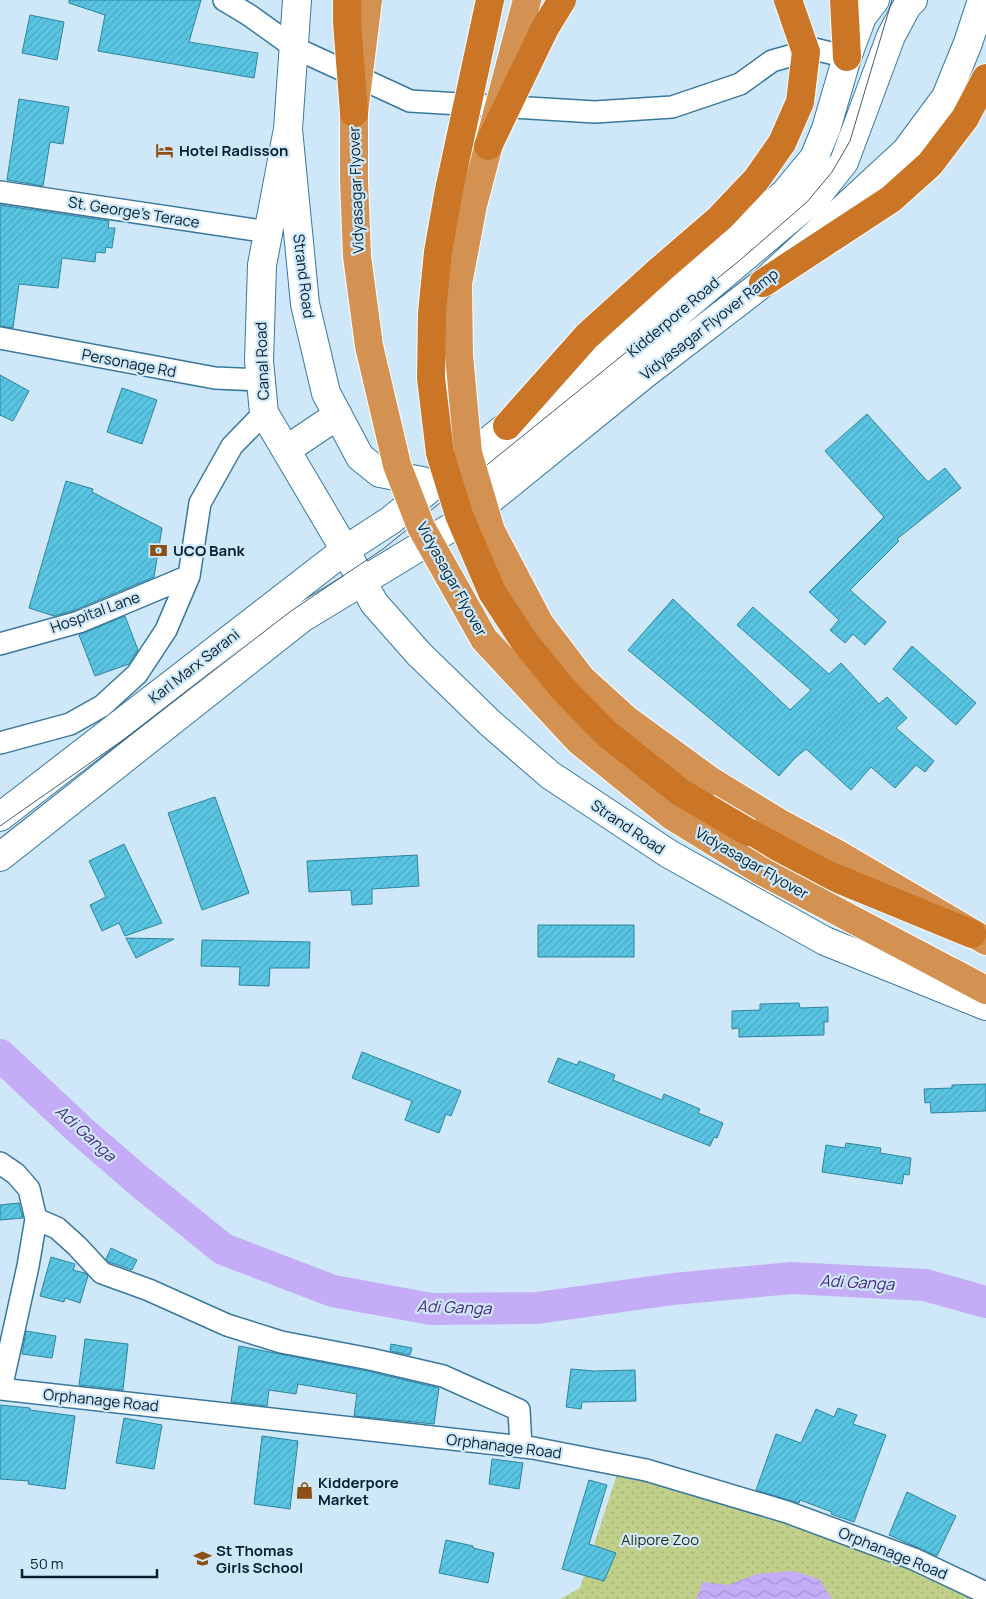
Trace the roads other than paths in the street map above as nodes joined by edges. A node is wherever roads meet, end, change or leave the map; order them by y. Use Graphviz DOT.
graph roads {
  1 [pos="224,0"];
  2 [pos="297,0"];
  3 [pos="347,0"];
  4 [pos="368,0"];
  5 [pos="490,0"];
  6 [pos="527,0"];
  7 [pos="562,0"];
  8 [pos="788,0"];
  9 [pos="844,0"];
  10 [pos="875,0"];
  11 [pos="982,0"];
  12 [pos="906,2"];
  13 [pos="295,48"];
  14 [pos="847,57"];
  15 [pos="986,78"];
  16 [pos="354,113"];
  17 [pos="288,129"];
  18 [pos="488,146"];
  19 [pos="0,192"];
  20 [pos="268,232"];
  21 [pos="763,283"];
  22 [pos="0,338"];
  23 [pos="259,380"];
  24 [pos="264,413"];
  25 [pos="338,415"];
  26 [pos="507,426"];
  27 [pos="286,450"];
  28 [pos="438,481"];
  29 [pos="391,520"];
  30 [pos="345,550"];
  31 [pos="189,576"];
  32 [pos="362,581"];
  33 [pos="0,644"];
  34 [pos="0,743"];
  35 [pos="0,816"];
  36 [pos="5,850"];
  37 [pos="979,938"];
  38 [pos="986,990"];
  39 [pos="986,1006"];
  40 [pos="0,1163"];
  41 [pos="36,1219"];
  42 [pos="1,1389"];
  43 [pos="521,1447"];
  44 [pos="986,1593"];
  1 -- 13 [label="street"];
  2 -- 13 [label="main road, Strand Road"];
  3 -- 16 [label="highway, bridge"];
  4 -- 16 [label="highway, Vidyasagar Flyover, bridge"];
  5 -- 37 [label="highway, bridge"];
  6 -- 18 [label="highway, bridge"];
  7 -- 18 [label="highway, bridge"];
  8 -- 26 [label="highway, bridge"];
  9 -- 14 [label="highway"];
  10 -- 14 [label="main road, Kidderpore Road"];
  11 -- 21 [label="main road, Vidyasagar Flyover Ramp"];
  12 -- 32 [label="main road, Kidderpore Road"];
  13 -- 14 [label="street"];
  13 -- 17 [label="main road, Strand Road"];
  14 -- 26 [label="main road, Kidderpore Road"];
  15 -- 21 [label="highway"];
  16 -- 38 [label="highway, Vidyasagar Flyover, bridge"];
  17 -- 20 [label="main road, Canal Road"];
  17 -- 25 [label="main road, Strand Road"];
  18 -- 37 [label="highway, bridge"];
  19 -- 20 [label="street, St. George's Terace"];
  20 -- 23 [label="main road, Canal Road"];
  21 -- 32 [label="main road, Vidyasagar Flyover Ramp"];
  22 -- 23 [label="street, Personage Rd"];
  23 -- 24 [label="main road, Canal Road"];
  24 -- 27 [label="main road, Strand Road"];
  24 -- 31 [label="street, Canal Road"];
  25 -- 27 [label="main road"];
  25 -- 28 [label="main road, Strand Road"];
  26 -- 28 [label="main road, Kidderpore Road"];
  27 -- 30 [label="main road, Strand Road"];
  28 -- 29 [label="main road, Kidderpore Road"];
  29 -- 30 [label="main road, Karl Marx Sarani"];
  30 -- 32 [label="main road, Strand Road"];
  30 -- 35 [label="main road, Karl Marx Sarani"];
  31 -- 33 [label="street, Hospital Lane"];
  31 -- 34 [label="street, Canal Road"];
  32 -- 36 [label="main road"];
  32 -- 39 [label="main road, Strand Road"];
  40 -- 41 [label="street"];
  41 -- 42 [label="street"];
  41 -- 43 [label="street"];
  42 -- 43 [label="street, Orphanage Road"];
  43 -- 44 [label="street, Orphanage Road"];
}
